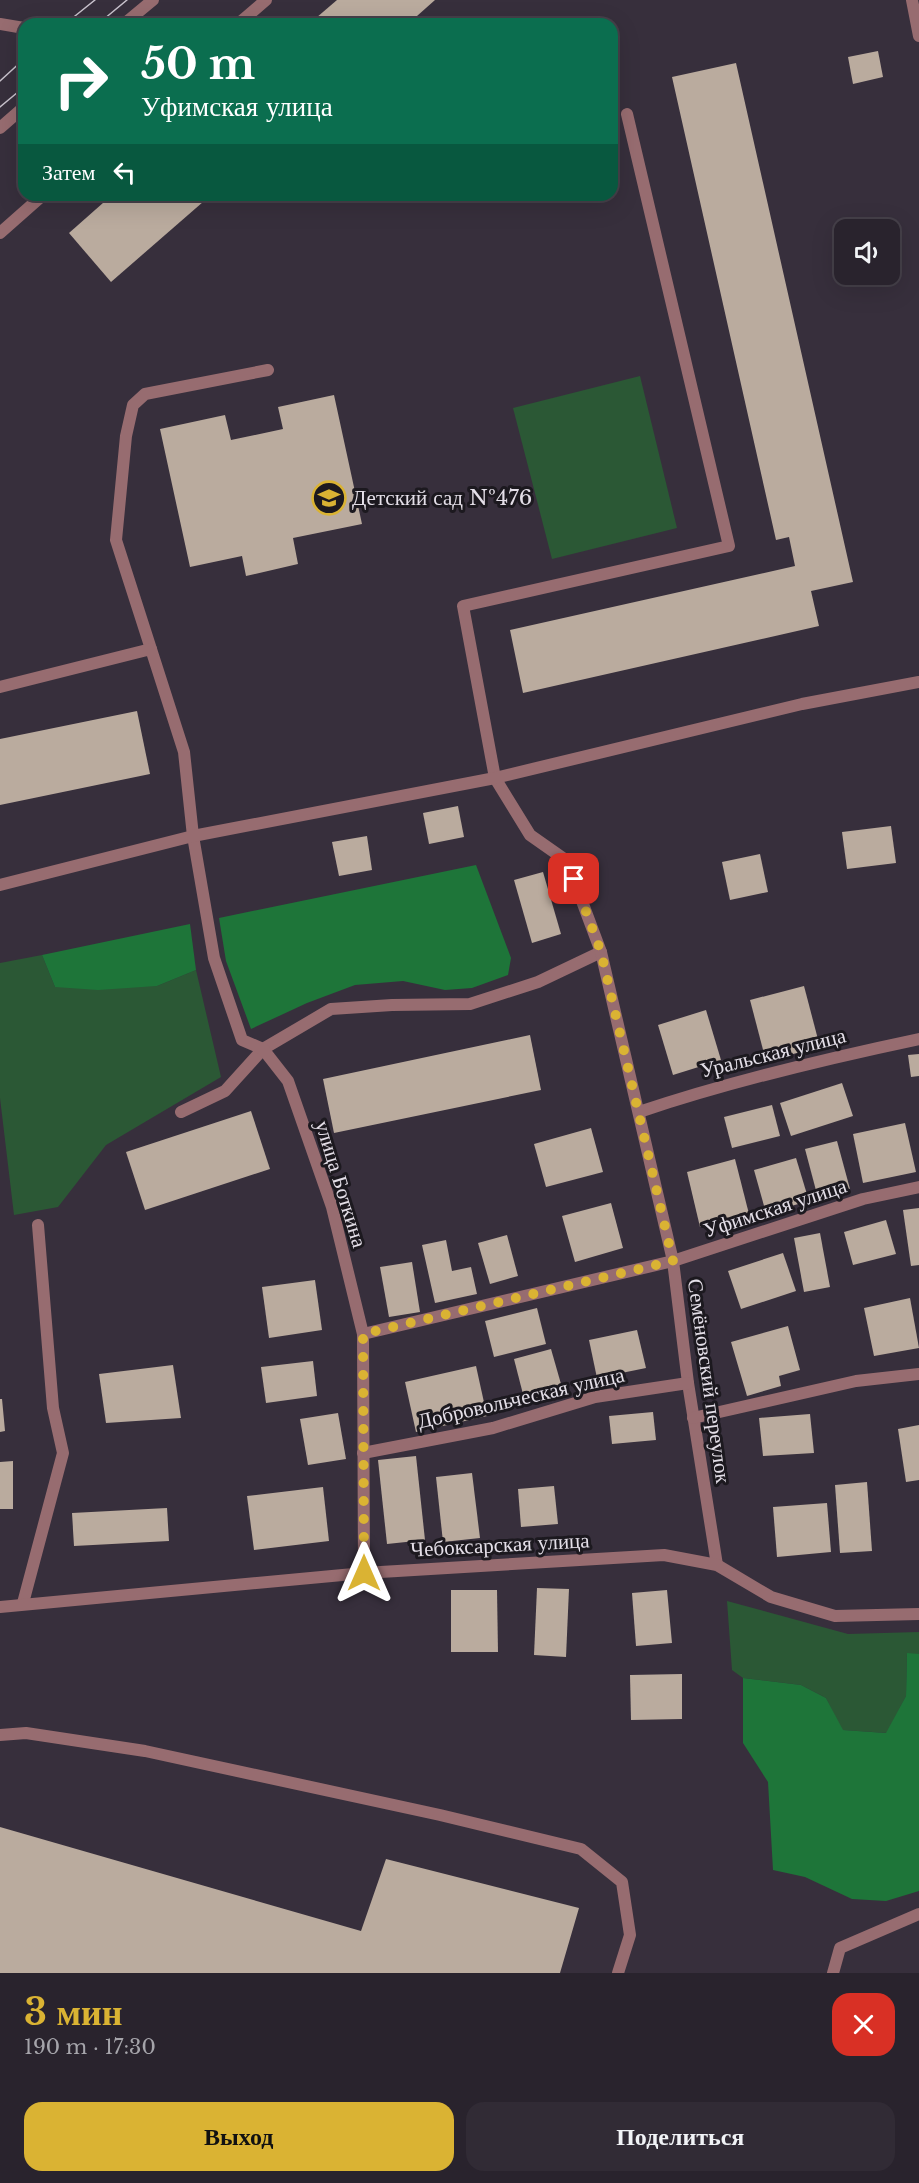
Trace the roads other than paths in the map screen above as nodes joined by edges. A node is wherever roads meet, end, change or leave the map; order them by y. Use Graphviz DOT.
graph roads {
  1 [pos="153,0"];
  2 [pos="266,0"];
  3 [pos="912,0"];
  4 [pos="131,18"];
  5 [pos="245,18"];
  6 [pos="0,24"];
  7 [pos="18,27"];
  8 [pos="919,36"];
  9 [pos="18,112"];
  10 [pos="627,114"];
  11 [pos="0,128"];
  12 [pos="36,201"];
  13 [pos="0,232"];
  14 [pos="268,370"];
  15 [pos="150,649"];
  16 [pos="919,682"];
  17 [pos="0,687"];
  18 [pos="495,778"];
  19 [pos="193,836"];
  20 [pos="0,885"];
  21 [pos="601,952"];
  22 [pos="919,1039"];
  23 [pos="263,1049"];
  24 [pos="181,1112"];
  25 [pos="639,1112"];
  26 [pos="919,1187"];
  27 [pos="38,1226"];
  28 [pos="673,1261"];
  29 [pos="363,1334"];
  30 [pos="919,1374"];
  31 [pos="688,1383"];
  32 [pos="693,1418"];
  33 [pos="363,1453"];
  34 [pos="717,1564"];
  35 [pos="364,1573"];
  36 [pos="23,1603"];
  37 [pos="0,1607"];
  38 [pos="919,1614"];
  39 [pos="0,1735"];
  40 [pos="919,1914"];
  41 [pos="618,1973"];
  42 [pos="833,1973"];
  1 -- 4 [label="street"];
  2 -- 5 [label="street"];
  3 -- 8 [label="street"];
  6 -- 7 [label="street"];
  9 -- 11 [label="street"];
  10 -- 18 [label="street"];
  12 -- 13 [label="street"];
  14 -- 15 [label="street, улица Боткина"];
  15 -- 17 [label="street"];
  15 -- 19 [label="street, улица Боткина"];
  16 -- 18 [label="street"];
  18 -- 19 [label="street"];
  18 -- 21 [label="street, Семёновский переулок"];
  19 -- 20 [label="street"];
  19 -- 23 [label="street, улица Боткина"];
  21 -- 23 [label="street"];
  21 -- 25 [label="street, Семёновский переулок"];
  22 -- 25 [label="street, Уральская улица"];
  23 -- 24 [label="street"];
  23 -- 29 [label="street, улица Боткина"];
  25 -- 28 [label="street, Семёновский переулок"];
  26 -- 28 [label="street, Уфимская улица"];
  27 -- 36 [label="street"];
  28 -- 29 [label="street, Уфимская улица"];
  28 -- 31 [label="street, Семёновский переулок"];
  29 -- 33 [label="street, улица Боткина"];
  30 -- 32 [label="street"];
  31 -- 32 [label="street, Семёновский переулок"];
  31 -- 33 [label="street, Добровольческая улица"];
  32 -- 34 [label="street, Семёновский переулок"];
  33 -- 35 [label="street, улица Боткина"];
  34 -- 35 [label="street, Чебоксарская улица"];
  34 -- 38 [label="street, Чебоксарская улица"];
  35 -- 36 [label="street, Чебоксарская улица"];
  36 -- 37 [label="street, Чебоксарская улица"];
  39 -- 41 [label="street"];
  40 -- 42 [label="street"];
}
